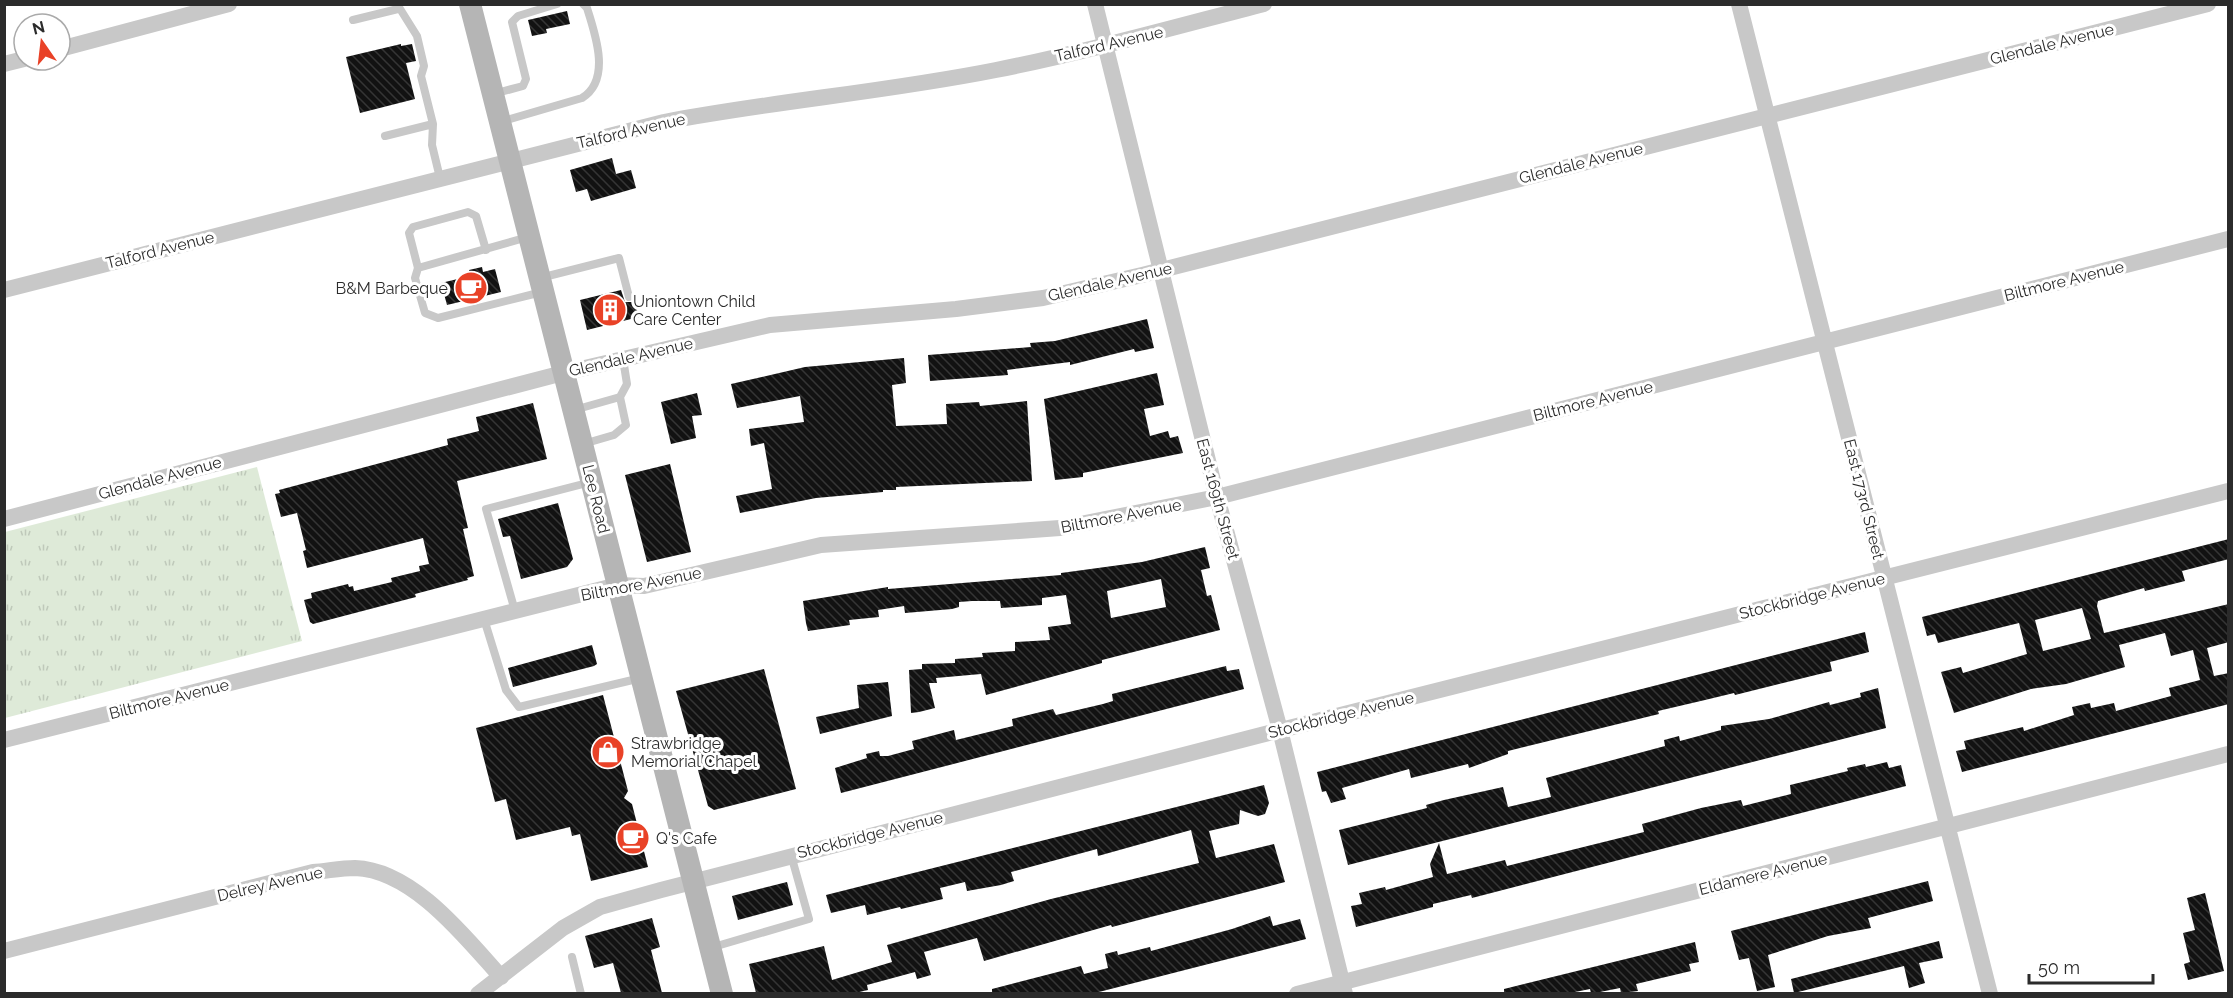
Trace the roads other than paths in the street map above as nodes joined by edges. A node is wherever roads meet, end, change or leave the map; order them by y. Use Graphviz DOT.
graph roads {
  1 [pos="229,4"];
  2 [pos="470,4"];
  3 [pos="557,4"];
  4 [pos="583,4"];
  5 [pos="1095,4"];
  6 [pos="1264,4"];
  7 [pos="1739,4"];
  8 [pos="2208,4"];
  9 [pos="397,7"];
  10 [pos="353,20"];
  11 [pos="1105,45"];
  12 [pos="72,46"];
  13 [pos="493,94"];
  14 [pos="1767,116"];
  15 [pos="499,122"];
  16 [pos="434,124"];
  17 [pos="385,136"];
  18 [pos="509,160"];
  19 [pos="440,178"];
  20 [pos="529,237"];
  21 [pos="2229,239"];
  22 [pos="486,250"];
  23 [pos="418,268"];
  24 [pos="1161,271"];
  25 [pos="541,285"];
  26 [pos="4,290"];
  27 [pos="629,297"];
  28 [pos="1824,342"];
  29 [pos="623,359"];
  30 [pos="563,373"];
  31 [pos="620,397"];
  32 [pos="573,410"];
  33 [pos="582,444"];
  34 [pos="591,482"];
  35 [pos="2229,491"];
  36 [pos="1217,497"];
  37 [pos="4,519"];
  38 [pos="1884,577"];
  39 [pos="618,585"];
  40 [pos="515,611"];
  41 [pos="484,619"];
  42 [pos="641,678"];
  43 [pos="1280,730"];
  44 [pos="4,740"];
  45 [pos="2229,754"];
  46 [pos="1949,827"];
  47 [pos="792,855"];
  48 [pos="693,881"];
  49 [pos="710,948"];
  50 [pos="4,951"];
  51 [pos="572,957"];
  52 [pos="501,977"];
  53 [pos="1343,988"];
  54 [pos="478,993"];
  55 [pos="581,993"];
  56 [pos="722,993"];
  57 [pos="1297,993"];
  58 [pos="1990,993"];
  1 -- 12 [label="street"];
  2 -- 13 [label="main road, Lee Road"];
  3 -- 13 [label="lane"];
  4 -- 15 [label="lane"];
  5 -- 11 [label="street, East 169th Street"];
  6 -- 11 [label="street, Talford Avenue"];
  7 -- 14 [label="street, East 173rd Street"];
  8 -- 14 [label="street, Glendale Avenue"];
  9 -- 10 [label="lane"];
  9 -- 16 [label="lane"];
  11 -- 18 [label="street, Talford Avenue"];
  11 -- 24 [label="street, East 169th Street"];
  13 -- 15 [label="main road, Lee Road"];
  14 -- 24 [label="street, Glendale Avenue"];
  14 -- 28 [label="street, East 173rd Street"];
  15 -- 18 [label="main road, Lee Road"];
  16 -- 17 [label="lane"];
  16 -- 19 [label="lane"];
  18 -- 19 [label="street, Talford Avenue"];
  18 -- 20 [label="main road, Lee Road"];
  19 -- 26 [label="street, Talford Avenue"];
  20 -- 22 [label="lane"];
  20 -- 25 [label="main road, Lee Road"];
  21 -- 28 [label="street, Biltmore Avenue"];
  22 -- 23 [label="lane"];
  22 -- 23 [label="lane"];
  23 -- 25 [label="lane"];
  24 -- 29 [label="street, Glendale Avenue"];
  24 -- 36 [label="street, East 169th Street"];
  25 -- 27 [label="lane"];
  25 -- 30 [label="main road, Lee Road"];
  28 -- 36 [label="street, Biltmore Avenue"];
  28 -- 38 [label="street, East 173rd Street"];
  29 -- 30 [label="street, Glendale Avenue"];
  29 -- 31 [label="lane"];
  30 -- 32 [label="main road, Lee Road"];
  30 -- 37 [label="street, Glendale Avenue"];
  31 -- 32 [label="lane"];
  31 -- 33 [label="lane"];
  32 -- 33 [label="main road, Lee Road"];
  33 -- 34 [label="main road, Lee Road"];
  34 -- 39 [label="main road, Lee Road"];
  34 -- 40 [label="lane"];
  35 -- 38 [label="street, Stockbridge Avenue"];
  36 -- 39 [label="street, Biltmore Avenue"];
  36 -- 43 [label="street, East 169th Street"];
  38 -- 43 [label="street, Stockbridge Avenue"];
  38 -- 46 [label="street, East 173rd Street"];
  39 -- 40 [label="street, Biltmore Avenue"];
  39 -- 42 [label="main road, Lee Road"];
  40 -- 41 [label="street, Biltmore Avenue"];
  41 -- 42 [label="lane"];
  41 -- 44 [label="street, Biltmore Avenue"];
  42 -- 48 [label="main road, Lee Road"];
  43 -- 47 [label="street, Stockbridge Avenue"];
  43 -- 53 [label="street, East 169th Street"];
  45 -- 46 [label="street, Eldamere Avenue"];
  46 -- 53 [label="street, Eldamere Avenue"];
  46 -- 58 [label="street, East 173rd Street"];
  47 -- 48 [label="street, Stockbridge Avenue"];
  47 -- 49 [label="lane"];
  48 -- 49 [label="main road, Lee Road"];
  48 -- 52 [label="street, Stockbridge Avenue"];
  49 -- 56 [label="main road, Lee Road"];
  50 -- 52 [label="street, Delrey Avenue"];
  51 -- 55 [label="lane"];
  52 -- 54 [label="street, Stockbridge Avenue"];
  53 -- 57 [label="street, Eldamere Avenue"];
}
